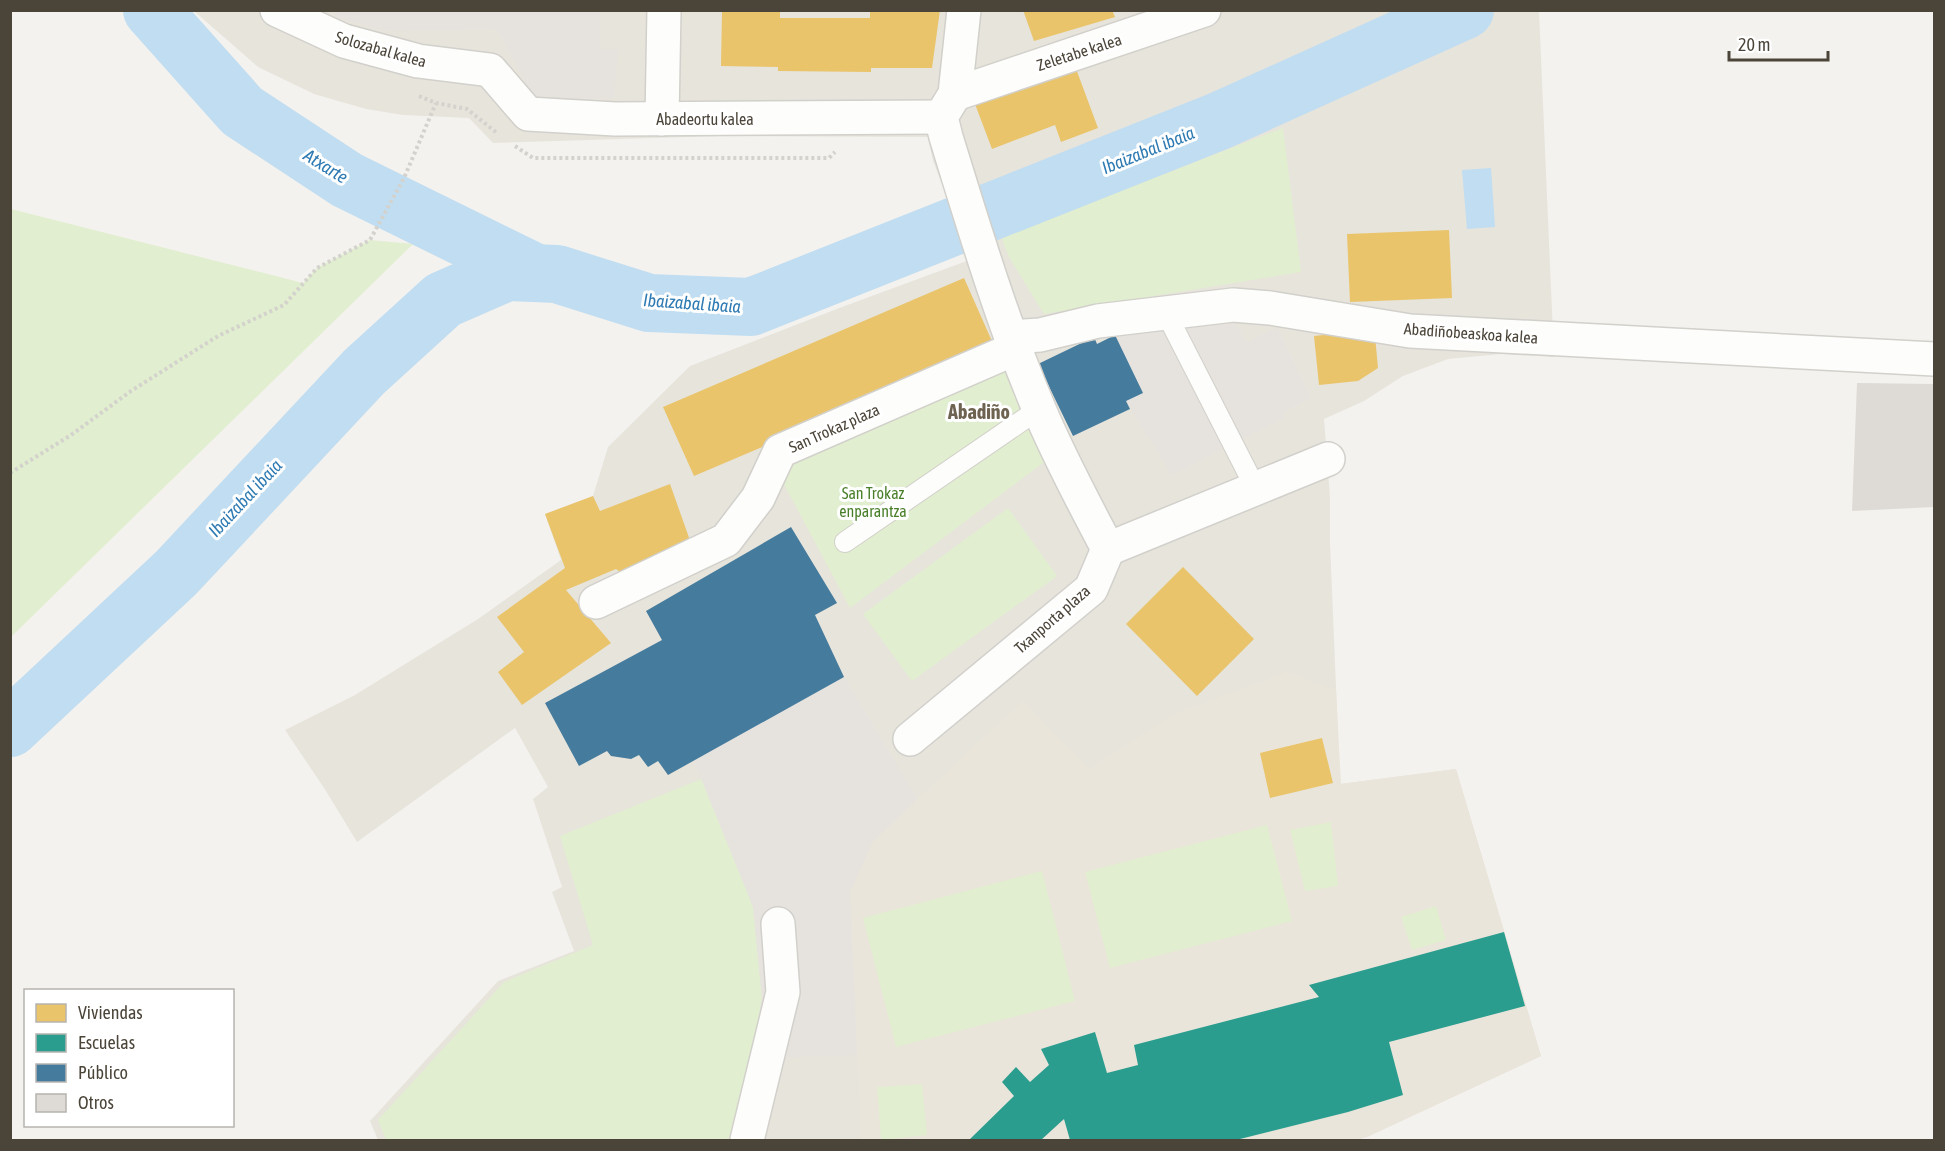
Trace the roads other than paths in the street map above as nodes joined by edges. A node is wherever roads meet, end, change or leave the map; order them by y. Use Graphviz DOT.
graph roads {
  1 [pos="277,10"];
  2 [pos="664,10"];
  3 [pos="964,10"];
  4 [pos="1203,10"];
  5 [pos="490,70"];
  6 [pos="948,105"];
  7 [pos="662,119"];
  8 [pos="1166,313"];
  9 [pos="1013,342"];
  10 [pos="1935,358"];
  11 [pos="1039,409"];
  12 [pos="1328,459"];
  13 [pos="1256,489"];
  14 [pos="845,542"];
  15 [pos="1108,549"];
  16 [pos="596,602"];
  17 [pos="910,739"];
  18 [pos="778,924"];
  19 [pos="747,1140"];
  1 -- 5 [label="street, Solozabal kalea"];
  2 -- 7 [label="street"];
  3 -- 6 [label="street"];
  4 -- 6 [label="street, Zeletabe kalea"];
  5 -- 7 [label="street, Abadeortu kalea"];
  6 -- 7 [label="street, Abadeortu kalea"];
  6 -- 9 [label="street"];
  8 -- 9 [label="street, Abadiñobeaskoa kalea"];
  8 -- 10 [label="street, Abadiñobeaskoa kalea"];
  8 -- 13 [label="lane"];
  9 -- 11 [label="street"];
  9 -- 16 [label="street, San Trokaz plaza"];
  11 -- 14 [label="lane"];
  11 -- 15 [label="street"];
  12 -- 13 [label="street"];
  13 -- 15 [label="street"];
  15 -- 17 [label="street, Txanporta plaza"];
  18 -- 19 [label="street"];
}
